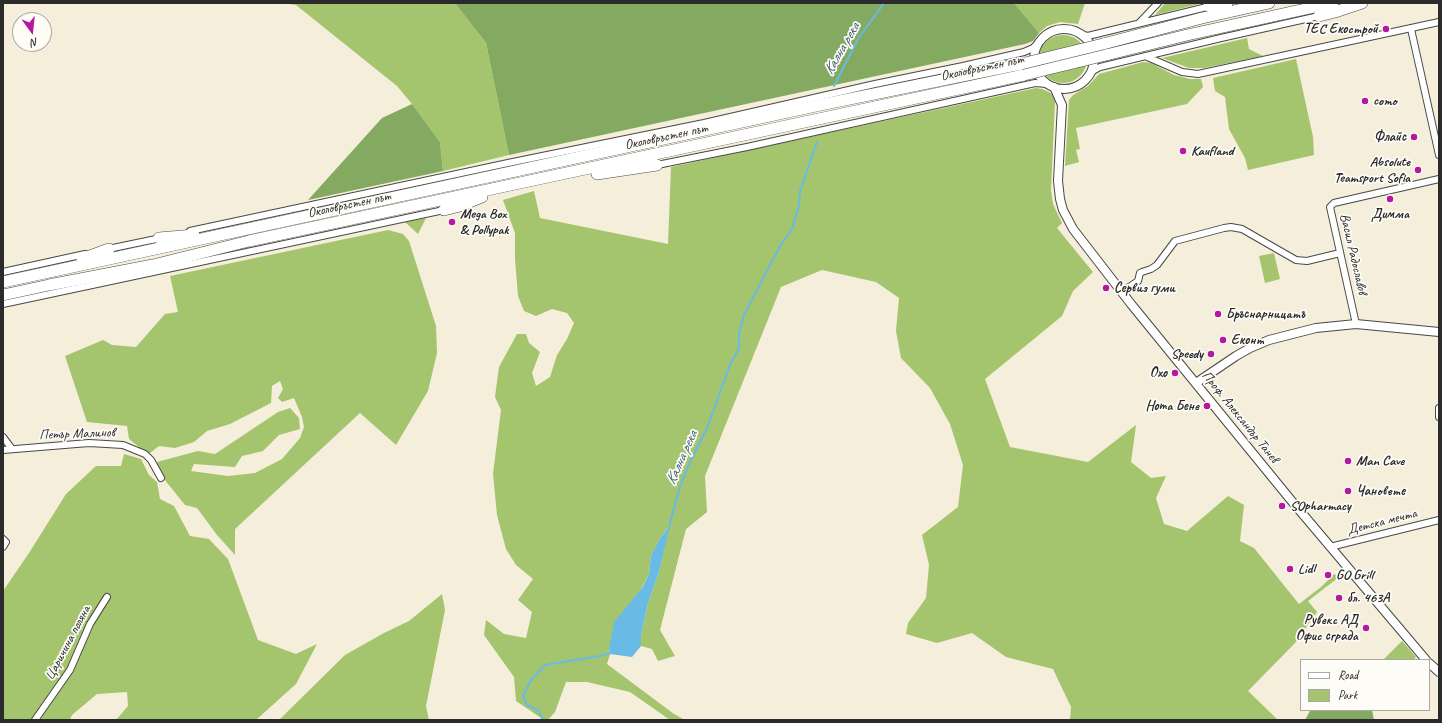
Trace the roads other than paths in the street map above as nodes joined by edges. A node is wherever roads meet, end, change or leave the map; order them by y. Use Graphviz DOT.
graph roads {
  1 [pos="1158,3"];
  2 [pos="1227,3"];
  3 [pos="1269,3"];
  4 [pos="1333,3"];
  5 [pos="1362,3"];
  6 [pos="1214,5"];
  7 [pos="1319,16"];
  8 [pos="1439,22"];
  9 [pos="1136,24"];
  10 [pos="1411,29"];
  11 [pos="1083,35"];
  12 [pos="1039,42"];
  13 [pos="1146,56"];
  14 [pos="1023,69"];
  15 [pos="1092,72"];
  16 [pos="1050,85"];
  17 [pos="1072,88"];
  18 [pos="1062,105"];
  19 [pos="722,119"];
  20 [pos="753,120"];
  21 [pos="676,129"];
  22 [pos="645,143"];
  23 [pos="1439,155"];
  24 [pos="657,165"];
  25 [pos="558,175"];
  26 [pos="1439,179"];
  27 [pos="510,186"];
  28 [pos="444,210"];
  29 [pos="248,229"];
  30 [pos="159,238"];
  31 [pos="221,248"];
  32 [pos="110,249"];
  33 [pos="1340,253"];
  34 [pos="173,268"];
  35 [pos="3,272"];
  36 [pos="45,273"];
  37 [pos="140,276"];
  38 [pos="92,277"];
  39 [pos="3,282"];
  40 [pos="1122,292"];
  41 [pos="3,295"];
  42 [pos="3,304"];
  43 [pos="1356,324"];
  44 [pos="1439,332"];
  45 [pos="1196,383"];
  46 [pos="1439,408"];
  47 [pos="1439,417"];
  48 [pos="3,439"];
  49 [pos="12,449"];
  50 [pos="3,450"];
  51 [pos="161,478"];
  52 [pos="1439,520"];
  53 [pos="3,539"];
  54 [pos="3,547"];
  55 [pos="1330,547"];
  56 [pos="107,597"];
  57 [pos="1425,659"];
  58 [pos="1430,664"];
  59 [pos="1439,672"];
  60 [pos="35,720"];
  1 -- 9 [label="street"];
  2 -- 6 [label="highway"];
  3 -- 14 [label="highway, Околовръстен път, bridge"];
  4 -- 14 [label="highway, Околовръстен път, bridge"];
  5 -- 7 [label="highway"];
  6 -- 9 [label="street"];
  7 -- 13 [label="street"];
  8 -- 10 [label="street"];
  9 -- 11 [label="street"];
  10 -- 13 [label="street"];
  10 -- 23 [label="street"];
  11 -- 12 [label="street"];
  11 -- 15 [label="street"];
  12 -- 16 [label="street"];
  12 -- 19 [label="street, Околовръстен път"];
  13 -- 15 [label="street"];
  14 -- 20 [label="highway, Околовръстен път"];
  14 -- 25 [label="highway, Околовръстен път"];
  15 -- 17 [label="street"];
  16 -- 17 [label="street"];
  16 -- 18 [label="street, Проф. Александър Танев"];
  16 -- 24 [label="street"];
  17 -- 18 [label="street, Проф. Александър Танев"];
  18 -- 40 [label="street, Проф. Александър Танев"];
  19 -- 20 [label="highway"];
  19 -- 21 [label="street, Околовръстен път"];
  20 -- 22 [label="highway, Околовръстен път"];
  21 -- 22 [label="highway"];
  21 -- 30 [label="street, Околовръстен път"];
  22 -- 29 [label="highway, Околовръстен път"];
  24 -- 25 [label="highway"];
  25 -- 27 [label="highway, Околовръстен път"];
  26 -- 33 [label="street, Васил Радославов"];
  27 -- 28 [label="highway"];
  27 -- 31 [label="highway, Околовръстен път"];
  28 -- 34 [label="street, Околовръстен път"];
  29 -- 30 [label="highway"];
  29 -- 36 [label="highway, Околовръстен път"];
  30 -- 32 [label="street, Околовръстен път"];
  31 -- 34 [label="highway"];
  31 -- 38 [label="highway, Околовръстен път"];
  32 -- 35 [label="street, Околовръстен път"];
  32 -- 36 [label="highway"];
  33 -- 40 [label="street"];
  33 -- 43 [label="street, Васил Радославов"];
  34 -- 37 [label="street, Околовръстен път"];
  36 -- 39 [label="highway, Околовръстен път"];
  37 -- 38 [label="highway"];
  37 -- 42 [label="street, Околовръстен път"];
  38 -- 41 [label="highway, Околовръстен път"];
  40 -- 45 [label="street, Проф. Александър Танев"];
  43 -- 44 [label="street"];
  43 -- 45 [label="street"];
  45 -- 55 [label="street, Проф. Александър Танев"];
  46 -- 47 [label="street"];
  48 -- 49 [label="street"];
  49 -- 50 [label="street, Петър Малинов"];
  49 -- 51 [label="street, Петър Малинов"];
  52 -- 55 [label="street, Детска мечта"];
  53 -- 54 [label="street"];
  55 -- 57 [label="street, Проф. Александър Танев"];
  56 -- 60 [label="street, Царичина поляна"];
  58 -- 59 [label="street"];
}
